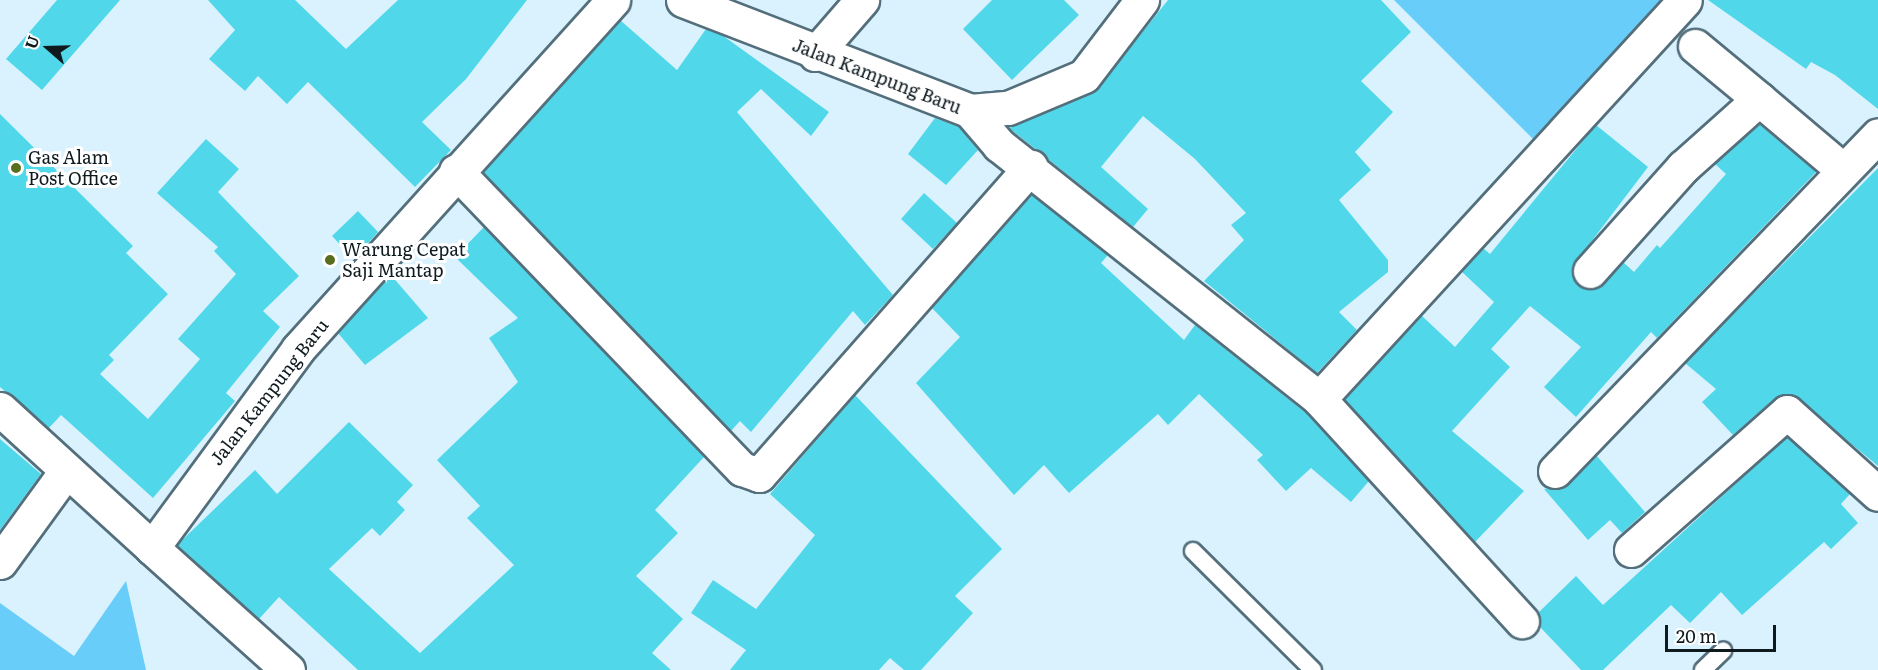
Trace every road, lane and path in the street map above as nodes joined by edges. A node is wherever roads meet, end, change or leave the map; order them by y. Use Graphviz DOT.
graph roads {
  1 [pos="613,0"];
  2 [pos="683,0"];
  3 [pos="862,0"];
  4 [pos="1142,0"];
  5 [pos="1685,0"];
  6 [pos="1695,46"];
  7 [pos="815,54"];
  8 [pos="1759,99"];
  9 [pos="970,111"];
  10 [pos="1878,135"];
  11 [pos="1031,167"];
  12 [pos="1843,170"];
  13 [pos="456,171"];
  14 [pos="1590,271"];
  15 [pos="1319,399"];
  16 [pos="0,409"];
  17 [pos="66,471"];
  18 [pos="1555,471"];
  19 [pos="1878,494"];
  20 [pos="152,548"];
  21 [pos="1631,550"];
  22 [pos="1193,551"];
  23 [pos="0,562"];
  24 [pos="1522,621"];
  25 [pos="1723,651"];
  26 [pos="288,670"];
  27 [pos="1313,670"];
  28 [pos="1703,670"];
  1 -- 13 [label="street, Jalan Kampung Baru"];
  2 -- 7 [label="street, Jalan Kampung Baru"];
  3 -- 7 [label="street"];
  4 -- 9 [label="street, Jalan Kampung Baru"];
  5 -- 15 [label="street"];
  6 -- 8 [label="street"];
  7 -- 9 [label="street, Jalan Kampung Baru"];
  8 -- 12 [label="street"];
  8 -- 14 [label="street"];
  9 -- 11 [label="street"];
  10 -- 12 [label="street"];
  11 -- 13 [label="street"];
  11 -- 15 [label="street"];
  12 -- 18 [label="street"];
  13 -- 20 [label="street, Jalan Kampung Baru"];
  15 -- 24 [label="street"];
  16 -- 17 [label="street"];
  17 -- 20 [label="street"];
  17 -- 23 [label="street"];
  19 -- 21 [label="street"];
  20 -- 26 [label="street"];
  22 -- 27 [label="lane"];
  25 -- 28 [label="lane"];
}
